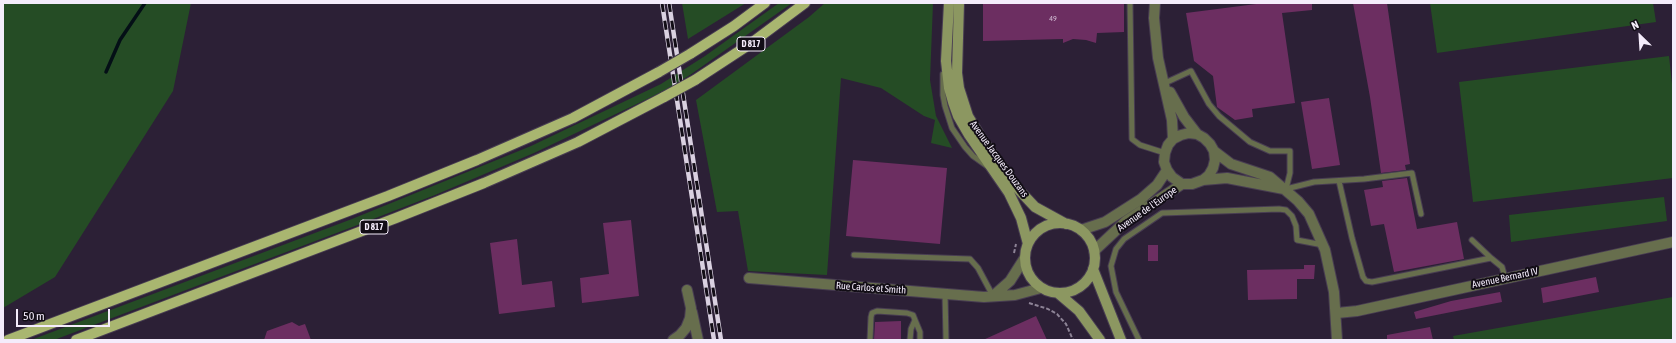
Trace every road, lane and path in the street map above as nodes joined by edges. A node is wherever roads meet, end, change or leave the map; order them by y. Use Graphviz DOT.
graph roads {
  1 [pos="765,3"];
  2 [pos="805,3"];
  3 [pos="949,3"];
  4 [pos="959,3"];
  5 [pos="1130,3"];
  6 [pos="1157,3"];
  7 [pos="1165,84"];
  8 [pos="1197,134"];
  9 [pos="1173,139"];
  10 [pos="1214,151"];
  11 [pos="1164,153"];
  12 [pos="1167,170"];
  13 [pos="1203,180"];
  14 [pos="1339,181"];
  15 [pos="1182,184"];
  16 [pos="1286,189"];
  17 [pos="1421,214"];
  18 [pos="1066,224"];
  19 [pos="1081,230"];
  20 [pos="1472,240"];
  21 [pos="1673,242"];
  22 [pos="1028,244"];
  23 [pos="1323,245"];
  24 [pos="1094,251"];
  25 [pos="854,255"];
  26 [pos="1491,258"];
  27 [pos="1024,259"];
  28 [pos="1093,270"];
  29 [pos="749,278"];
  30 [pos="1505,278"];
  31 [pos="1041,288"];
  32 [pos="687,290"];
  33 [pos="945,294"];
  34 [pos="1059,294"];
  35 [pos="993,296"];
  36 [pos="1024,302"];
  37 [pos="691,308"];
  38 [pos="1337,313"];
  39 [pos="915,320"];
  40 [pos="8,340"];
  41 [pos="76,340"];
  42 [pos="673,340"];
  43 [pos="698,340"];
  44 [pos="870,340"];
  45 [pos="910,340"];
  46 [pos="920,340"];
  47 [pos="946,340"];
  48 [pos="1073,340"];
  49 [pos="1100,340"];
  50 [pos="1121,340"];
  51 [pos="1139,340"];
  52 [pos="1337,340"];
  1 -- 40 [label="main road, D 817, bridge"];
  2 -- 41 [label="main road, D 817, bridge"];
  3 -- 22 [label="main road, Avenue Jacques Douzans"];
  4 -- 18 [label="main road, Avenue Jacques Douzans"];
  5 -- 11 [label="lane"];
  6 -- 7 [label="street"];
  7 -- 8 [label="street"];
  7 -- 9 [label="street"];
  7 -- 16 [label="lane"];
  8 -- 9 [label="street"];
  8 -- 10 [label="street"];
  9 -- 11 [label="street"];
  10 -- 13 [label="street"];
  10 -- 16 [label="street"];
  11 -- 12 [label="street"];
  12 -- 15 [label="street"];
  12 -- 19 [label="street, Avenue de l'Europe"];
  13 -- 15 [label="street"];
  13 -- 16 [label="street"];
  14 -- 16 [label="lane"];
  14 -- 17 [label="lane"];
  14 -- 26 [label="lane"];
  15 -- 24 [label="street, Avenue de l'Europe"];
  16 -- 23 [label="street"];
  18 -- 19 [label="main road"];
  18 -- 22 [label="main road"];
  19 -- 24 [label="main road"];
  20 -- 26 [label="lane"];
  21 -- 30 [label="street, Avenue Bernard IV"];
  22 -- 27 [label="main road"];
  23 -- 38 [label="street"];
  23 -- 51 [label="lane"];
  24 -- 28 [label="main road"];
  25 -- 35 [label="lane"];
  26 -- 30 [label="lane"];
  27 -- 31 [label="main road"];
  27 -- 35 [label="street"];
  28 -- 34 [label="main road"];
  28 -- 50 [label="main road"];
  29 -- 33 [label="street, Rue Carlos et Smith"];
  30 -- 38 [label="street, Avenue Bernard IV"];
  31 -- 34 [label="main road"];
  31 -- 35 [label="street, Rue Carlos et Smith"];
  32 -- 37 [label="street"];
  33 -- 35 [label="street, Rue Carlos et Smith"];
  33 -- 47 [label="lane"];
  34 -- 49 [label="main road"];
  36 -- 48 [label="path"];
  37 -- 42 [label="street"];
  37 -- 43 [label="street"];
  38 -- 52 [label="street"];
  39 -- 44 [label="lane"];
  39 -- 45 [label="lane"];
  39 -- 46 [label="lane"];
}
